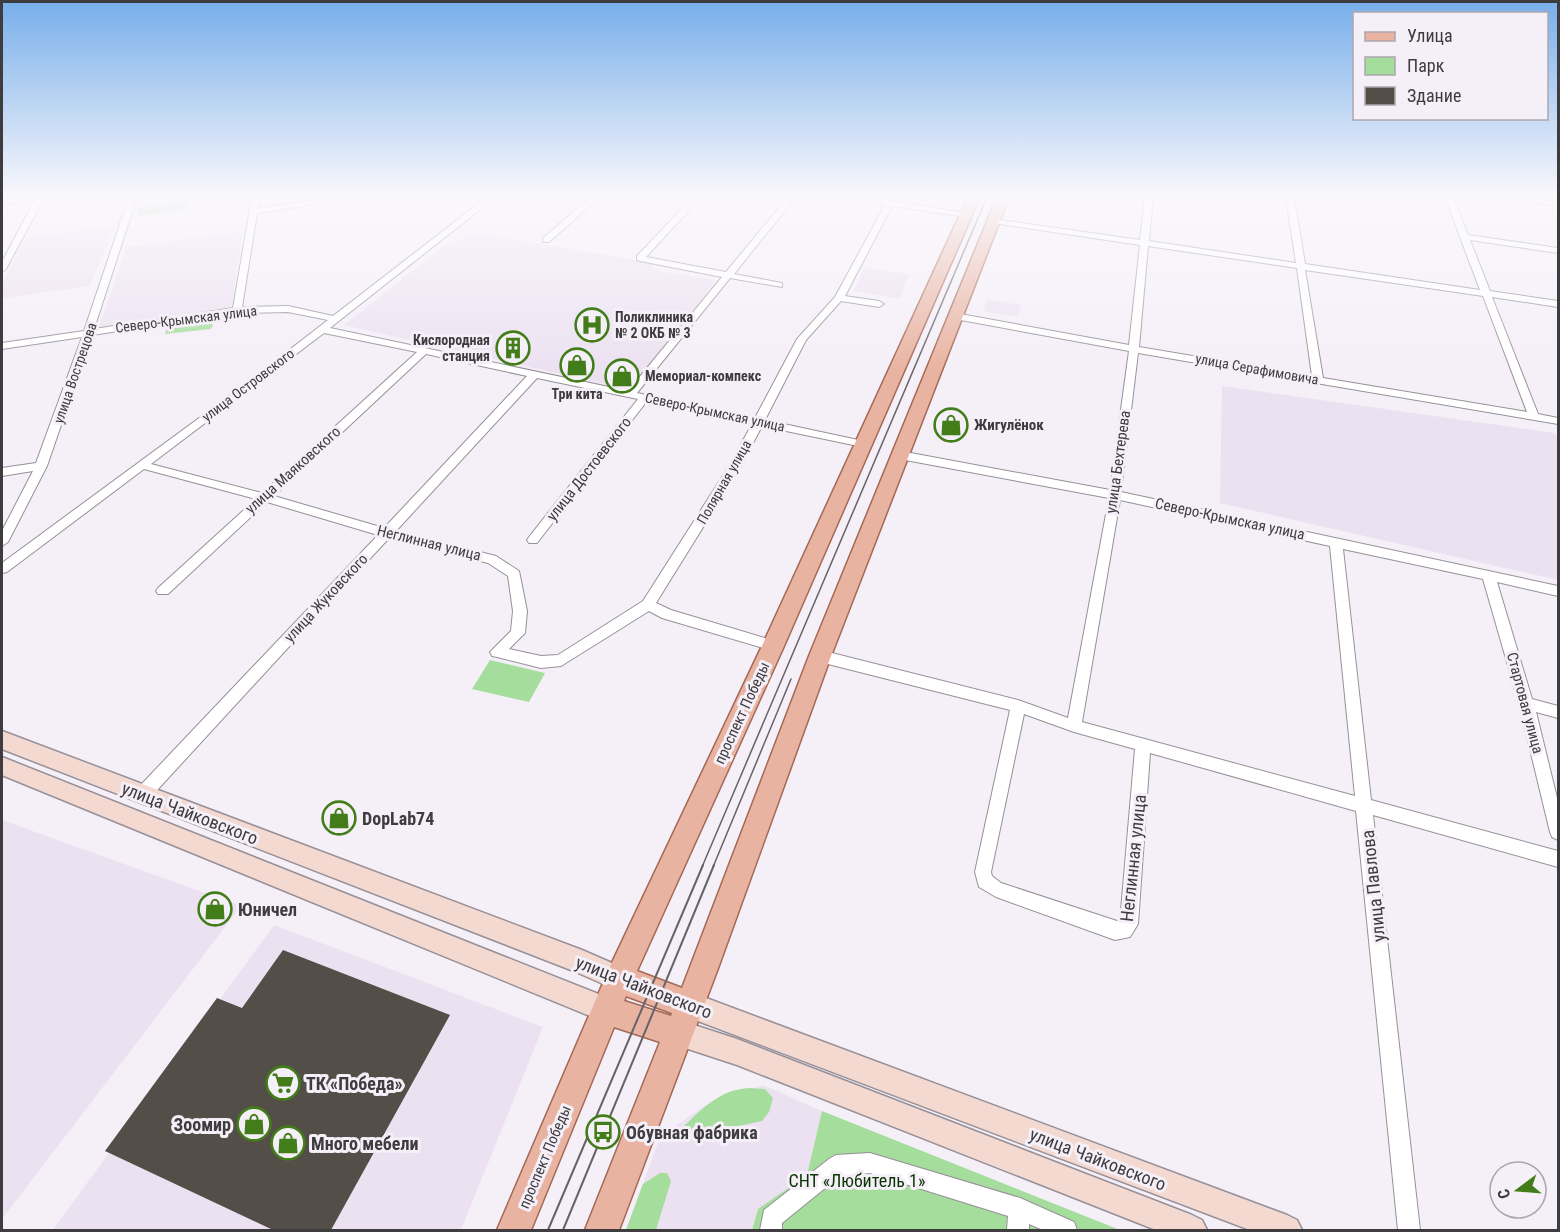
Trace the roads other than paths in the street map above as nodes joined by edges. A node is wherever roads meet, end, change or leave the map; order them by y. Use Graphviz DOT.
graph roads {
  1 [pos="10,254"];
  2 [pos="115,254"];
  3 [pos="247,254"];
  4 [pos="418,254"];
  5 [pos="643,254"];
  6 [pos="746,254"];
  7 [pos="862,254"];
  8 [pos="948,254"];
  9 [pos="980,254"];
  10 [pos="1142,254"];
  11 [pos="1229,254"];
  12 [pos="1299,254"];
  13 [pos="1472,254"];
  14 [pos="1301,265"];
  15 [pos="2,269"];
  16 [pos="729,275"];
  17 [pos="779,285"];
  18 [pos="1486,293"];
  19 [pos="838,298"];
  20 [pos="879,304"];
  21 [pos="1558,304"];
  22 [pos="237,310"];
  23 [pos="956,315"];
  24 [pos="335,319"];
  25 [pos="321,330"];
  26 [pos="90,332"];
  27 [pos="2,346"];
  28 [pos="1134,347"];
  29 [pos="424,351"];
  30 [pos="534,375"];
  31 [pos="1318,380"];
  32 [pos="631,394"];
  33 [pos="645,397"];
  34 [pos="1534,417"];
  35 [pos="1558,421"];
  36 [pos="758,422"];
  37 [pos="863,444"];
  38 [pos="900,454"];
  39 [pos="141,465"];
  40 [pos="41,466"];
  41 [pos="2,472"];
  42 [pos="1114,495"];
  43 [pos="263,497"];
  44 [pos="387,533"];
  45 [pos="532,540"];
  46 [pos="2,542"];
  47 [pos="1336,542"];
  48 [pos="2,569"];
  49 [pos="1488,575"];
  50 [pos="163,591"];
  51 [pos="1558,591"];
  52 [pos="648,605"];
  53 [pos="773,646"];
  54 [pos="820,656"];
  55 [pos="1526,704"];
  56 [pos="1018,706"];
  57 [pos="1558,712"];
  58 [pos="1074,726"];
  59 [pos="2,740"];
  60 [pos="1143,745"];
  61 [pos="2,766"];
  62 [pos="142,795"];
  63 [pos="1365,804"];
  64 [pos="1558,832"];
  65 [pos="1558,859"];
  66 [pos="619,979"];
  67 [pos="607,1010"];
  68 [pos="685,1019"];
  69 [pos="1019,1220"];
  70 [pos="514,1230"];
  71 [pos="602,1230"];
  72 [pos="771,1230"];
  73 [pos="1066,1230"];
  74 [pos="1192,1230"];
  75 [pos="1287,1230"];
  76 [pos="1409,1230"];
  1 -- 15 [label="street"];
  2 -- 26 [label="street, улица Вострецова"];
  3 -- 22 [label="street"];
  4 -- 24 [label="street, улица Островского"];
  5 -- 16 [label="street"];
  6 -- 16 [label="street, улица Достоевского"];
  7 -- 19 [label="street, Полярная улица"];
  8 -- 37 [label="main road, проспект Победы"];
  9 -- 23 [label="main road"];
  10 -- 28 [label="street, улица Бехтерева"];
  11 -- 14 [label="street"];
  12 -- 14 [label="street"];
  13 -- 18 [label="street"];
  14 -- 18 [label="street"];
  14 -- 31 [label="street"];
  16 -- 17 [label="street"];
  16 -- 32 [label="street, улица Достоевского"];
  18 -- 21 [label="street"];
  18 -- 34 [label="street"];
  19 -- 20 [label="street"];
  19 -- 36 [label="street, Полярная улица"];
  22 -- 24 [label="street, Северо-Крымская улица"];
  22 -- 26 [label="street, Северо-Крымская улица"];
  23 -- 28 [label="street, улица Серафимовича"];
  23 -- 38 [label="main road"];
  24 -- 25 [label="street, улица Островского"];
  25 -- 29 [label="street, Северо-Крымская улица"];
  25 -- 39 [label="street, улица Островского"];
  26 -- 27 [label="street, Северо-Крымская улица"];
  26 -- 40 [label="street, улица Вострецова"];
  28 -- 31 [label="street, улица Серафимовича"];
  28 -- 42 [label="street, улица Бехтерева"];
  29 -- 30 [label="street, Северо-Крымская улица"];
  29 -- 43 [label="street, улица Маяковского"];
  30 -- 32 [label="street, Северо-Крымская улица"];
  30 -- 44 [label="street, улица Жуковского"];
  31 -- 34 [label="street, улица Серафимовича"];
  32 -- 33 [label="street, Северо-Крымская улица"];
  33 -- 36 [label="street, Северо-Крымская улица"];
  33 -- 45 [label="street, улица Достоевского"];
  34 -- 35 [label="street, улица Серафимовича"];
  36 -- 37 [label="street, Северо-Крымская улица"];
  36 -- 52 [label="street, Полярная улица"];
  37 -- 53 [label="main road, проспект Победы"];
  38 -- 42 [label="street, Северо-Крымская улица"];
  38 -- 54 [label="main road"];
  39 -- 43 [label="street, Неглинная улица"];
  39 -- 48 [label="street, улица Островского"];
  40 -- 41 [label="street"];
  40 -- 46 [label="street, улица Вострецова"];
  42 -- 47 [label="street, Северо-Крымская улица"];
  42 -- 58 [label="street, улица Бехтерева"];
  43 -- 44 [label="street, Неглинная улица"];
  43 -- 50 [label="street, улица Маяковского"];
  44 -- 52 [label="street, Неглинная улица"];
  44 -- 62 [label="street, улица Жуковского"];
  47 -- 49 [label="street, Северо-Крымская улица"];
  47 -- 63 [label="street, улица Павлова"];
  49 -- 51 [label="street, Северо-Крымская улица"];
  49 -- 55 [label="street, Стартовая улица"];
  52 -- 53 [label="street"];
  53 -- 66 [label="main road, проспект Победы"];
  54 -- 56 [label="street"];
  54 -- 68 [label="main road"];
  55 -- 57 [label="street"];
  55 -- 64 [label="street, Стартовая улица"];
  56 -- 58 [label="street"];
  56 -- 60 [label="street, Неглинная улица"];
  58 -- 60 [label="street"];
  59 -- 62 [label="main road, улица Чайковского"];
  60 -- 63 [label="street"];
  61 -- 67 [label="main road, улица Чайковского"];
  62 -- 66 [label="main road, улица Чайковского"];
  63 -- 65 [label="street"];
  63 -- 76 [label="street, улица Павлова"];
  66 -- 67 [label="main road, проспект Победы"];
  66 -- 68 [label="main road, улица Чайковского"];
  67 -- 68 [label="main road, улица Чайковского"];
  67 -- 70 [label="main road, проспект Победы"];
  68 -- 71 [label="main road"];
  68 -- 74 [label="main road, улица Чайковского"];
  68 -- 75 [label="main road, улица Чайковского"];
  69 -- 72 [label="street"];
  69 -- 73 [label="street"];
}
